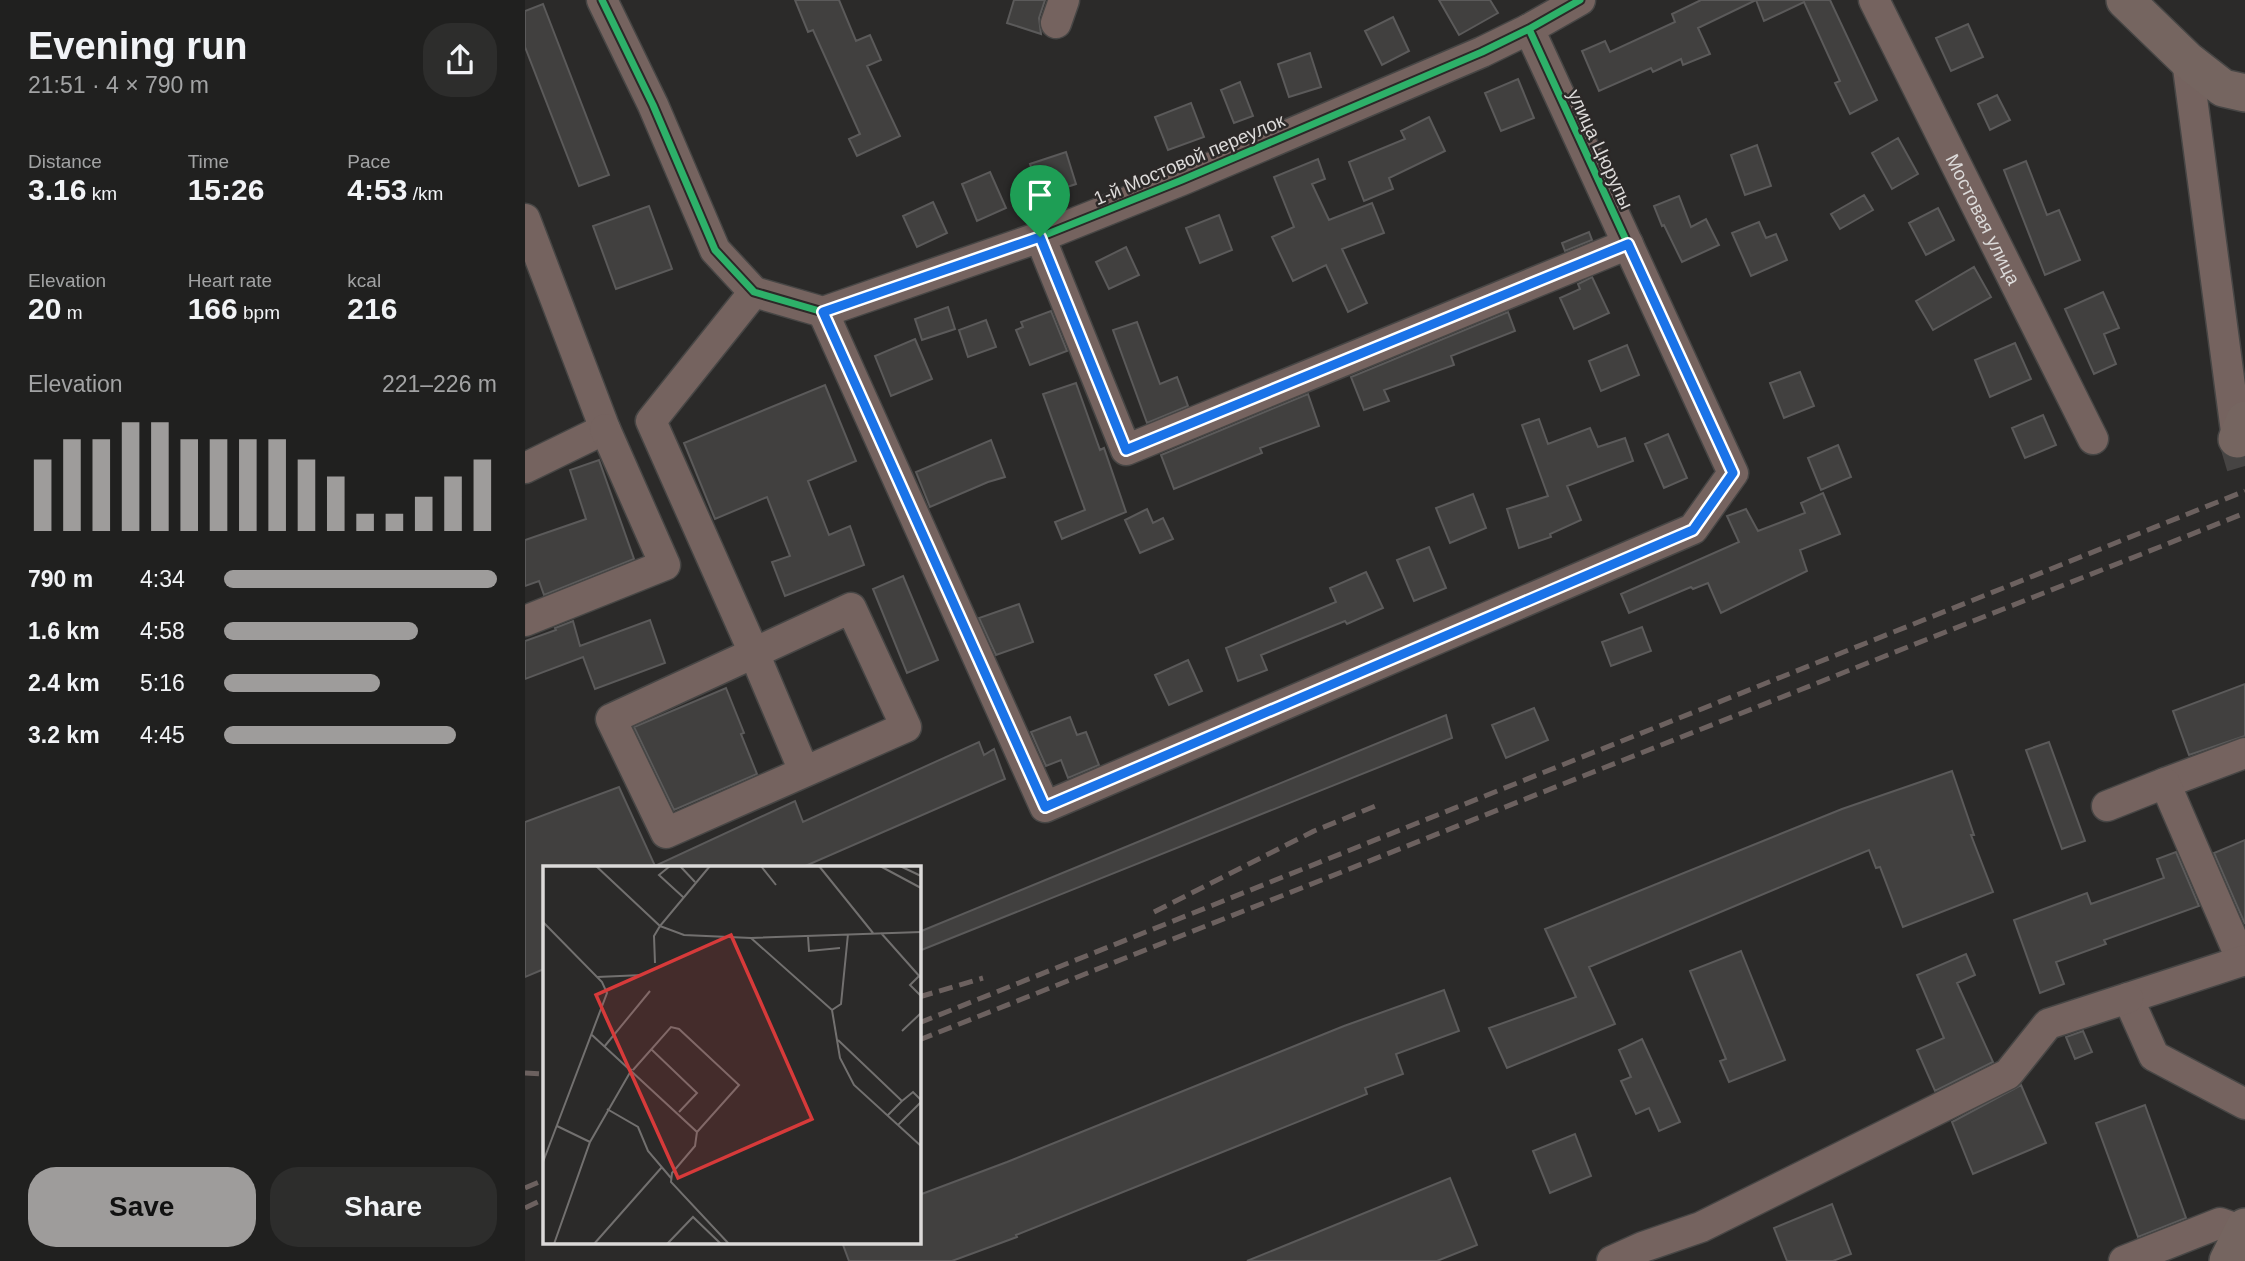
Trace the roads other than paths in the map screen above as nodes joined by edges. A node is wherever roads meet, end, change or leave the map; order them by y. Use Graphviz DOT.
graph roads {
  1 [pos="603,0"];
  2 [pos="1580,0"];
  3 [pos="1874,0"];
  4 [pos="2125,0"];
  5 [pos="1533,16"];
  6 [pos="2187,60"];
  7 [pos="2245,93"];
  8 [pos="525,219"];
  9 [pos="1040,237"];
  10 [pos="1628,244"];
  11 [pos="754,292"];
  12 [pos="823,312"];
  13 [pos="605,429"];
  14 [pos="2241,429"];
  15 [pos="2093,439"];
  16 [pos="525,468"];
  17 [pos="525,621"];
  18 [pos="754,653"];
  19 [pos="2245,752"];
  20 [pos="804,771"];
  21 [pos="2165,783"];
  22 [pos="2108,806"];
  23 [pos="2244,960"];
  24 [pos="2128,998"];
  25 [pos="2245,1104"];
  26 [pos="2239,1240"];
  27 [pos="1612,1261"];
  28 [pos="2124,1261"];
  1 -- 11 [label="street"];
  2 -- 5 [label="street, 1-й Мостовой переулок"];
  3 -- 15 [label="street, Мостовая улица"];
  4 -- 6 [label="main road"];
  5 -- 9 [label="street, 1-й Мостовой переулок"];
  5 -- 10 [label="street, улица Цюрупы"];
  6 -- 7 [label="main road"];
  6 -- 14 [label="street"];
  8 -- 13 [label="street"];
  9 -- 10 [label="street"];
  9 -- 12 [label="street, 1-й Мостовой переулок"];
  10 -- 12 [label="street, улица Цюрупы"];
  11 -- 12 [label="street"];
  11 -- 18 [label="street"];
  13 -- 16 [label="street"];
  13 -- 17 [label="street"];
  18 -- 20 [label="street"];
  18 -- 20 [label="street"];
  18 -- 20 [label="street"];
  19 -- 21 [label="street"];
  21 -- 22 [label="street"];
  21 -- 23 [label="street"];
  23 -- 24 [label="street"];
  24 -- 25 [label="street"];
  24 -- 27 [label="street"];
  26 -- 28 [label="street"];
}
